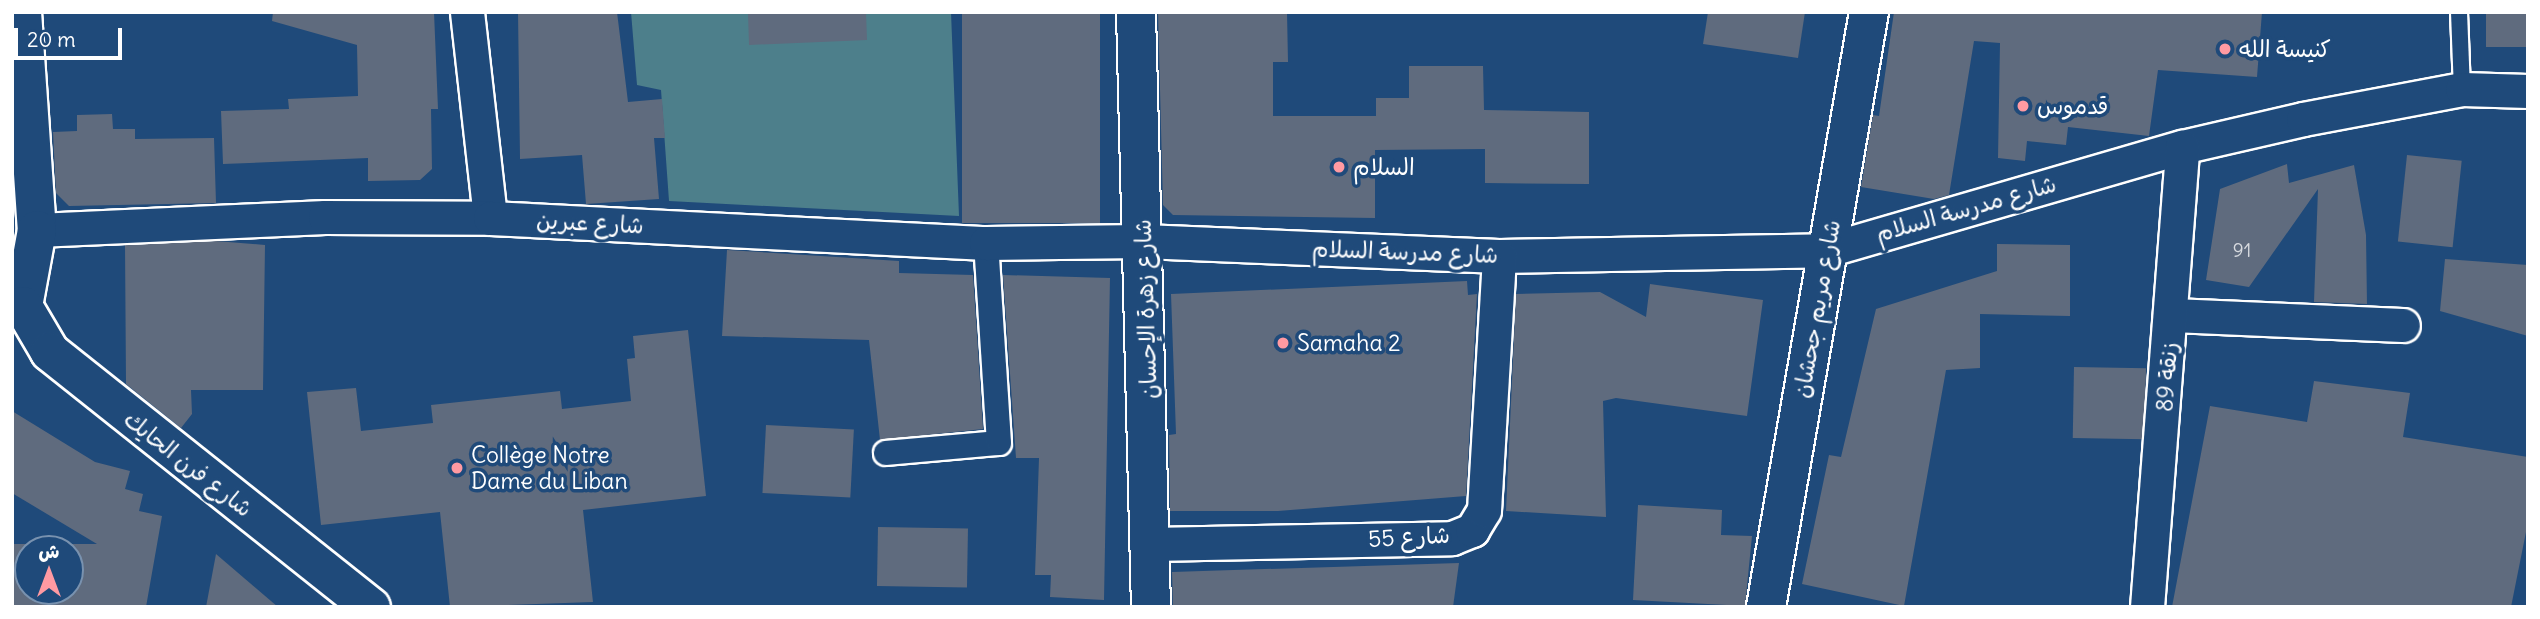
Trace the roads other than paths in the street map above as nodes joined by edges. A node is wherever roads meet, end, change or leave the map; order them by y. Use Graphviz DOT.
graph roads {
  1 [pos="22,12"];
  2 [pos="467,12"];
  3 [pos="1136,12"];
  4 [pos="1869,12"];
  5 [pos="2459,12"];
  6 [pos="2462,89"];
  7 [pos="2528,91"];
  8 [pos="22,111"];
  9 [pos="2182,147"];
  10 [pos="490,218"];
  11 [pos="37,230"];
  12 [pos="1143,241"];
  13 [pos="986,243"];
  14 [pos="1827,250"];
  15 [pos="1499,256"];
  16 [pos="16,311"];
  17 [pos="2172,315"];
  18 [pos="2403,326"];
  19 [pos="886,453"];
  20 [pos="1151,544"];
  21 [pos="371,607"];
  22 [pos="1151,607"];
  23 [pos="1766,607"];
  24 [pos="2147,607"];
  1 -- 8 [label="street"];
  2 -- 10 [label="street"];
  3 -- 12 [label="street, شارع زهرة الإحسان"];
  4 -- 14 [label="street, شارع مريم جحشان"];
  5 -- 6 [label="lane"];
  6 -- 7 [label="street, شارع مدرسة السلام"];
  6 -- 9 [label="street, شارع مدرسة السلام"];
  8 -- 11 [label="street"];
  9 -- 14 [label="street, شارع مدرسة السلام"];
  9 -- 17 [label="street, زنقة 89"];
  10 -- 11 [label="street, شارع عبرين"];
  10 -- 13 [label="street, شارع عبرين"];
  11 -- 16 [label="street"];
  12 -- 13 [label="street, شارع عبرين"];
  12 -- 15 [label="street, شارع مدرسة السلام"];
  12 -- 20 [label="street, شارع زهرة الإحسان"];
  13 -- 19 [label="street"];
  14 -- 15 [label="street, شارع مدرسة السلام"];
  14 -- 23 [label="street, شارع مريم جحشان"];
  15 -- 20 [label="street, شارع 55"];
  16 -- 21 [label="street, شارع فرن الحايك"];
  17 -- 18 [label="street"];
  17 -- 24 [label="street, زنقة 89"];
  20 -- 22 [label="street, شارع زهرة الإحسان"];
}
